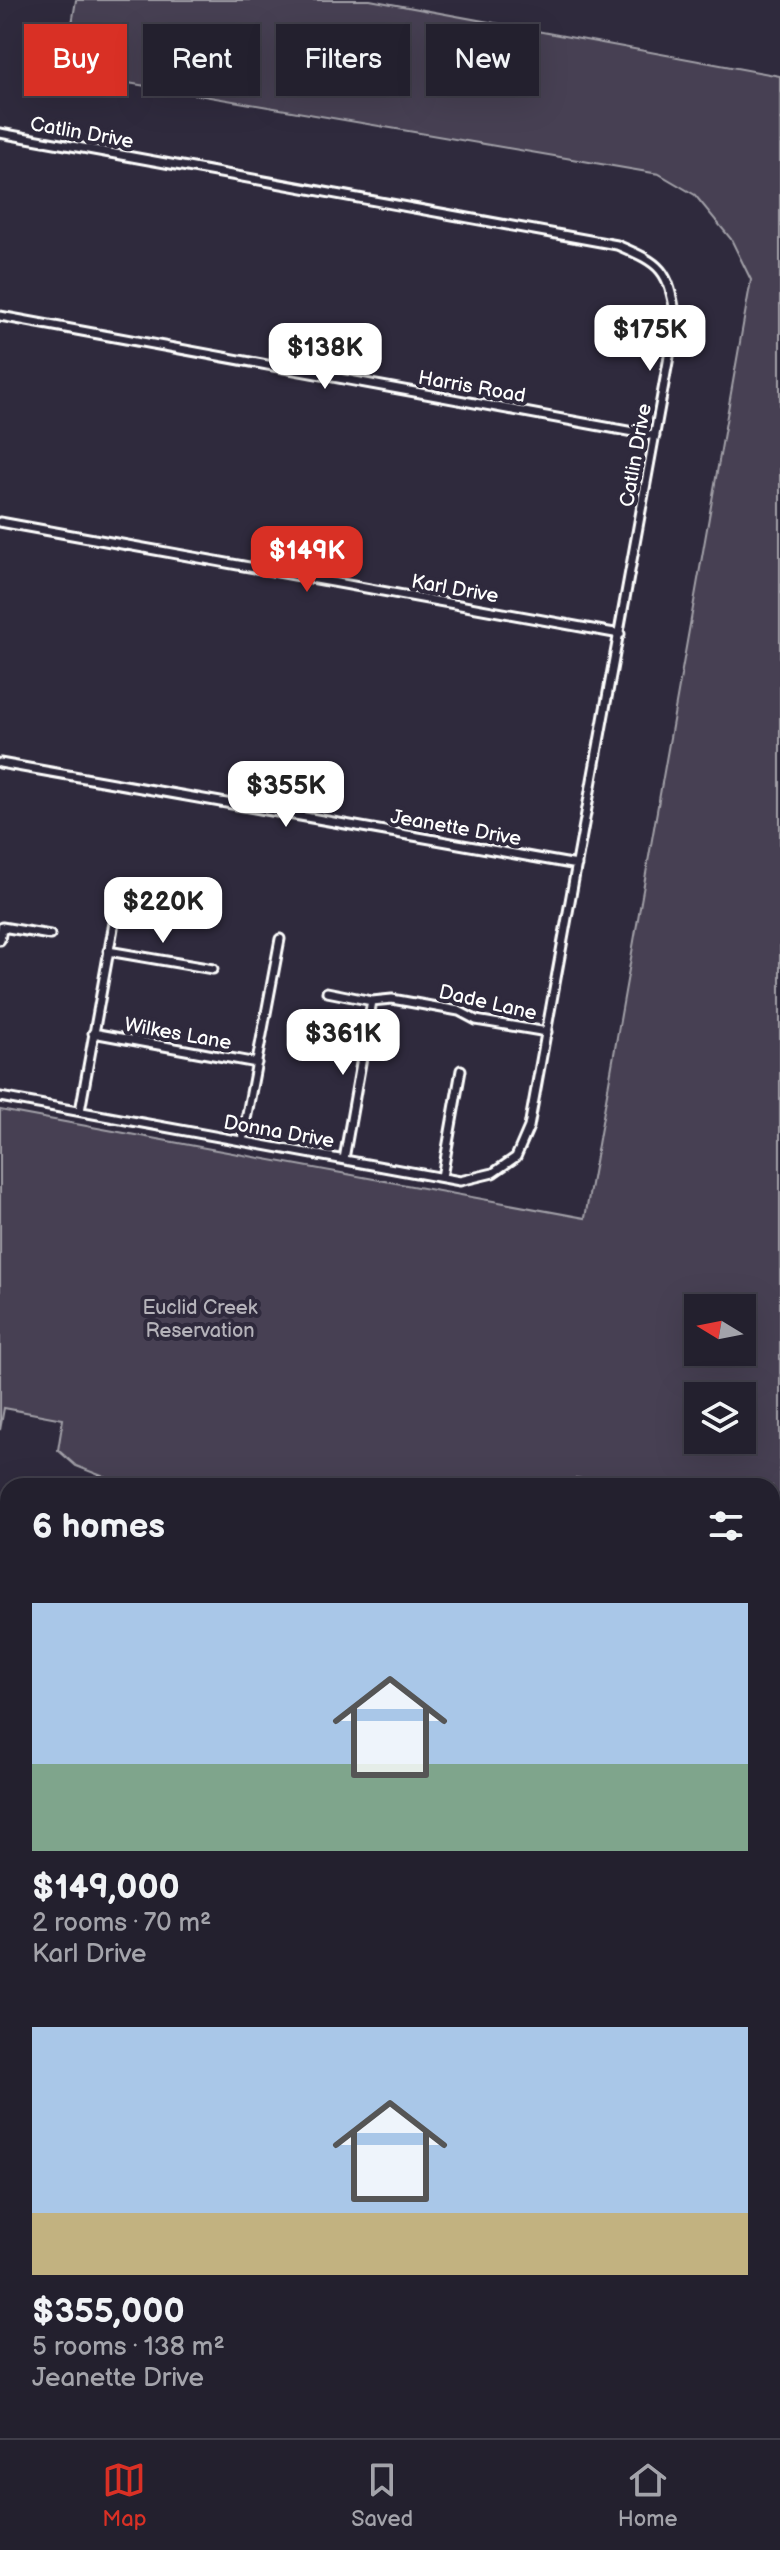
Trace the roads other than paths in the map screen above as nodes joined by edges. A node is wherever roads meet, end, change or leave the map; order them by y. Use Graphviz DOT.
graph roads {
  1 [pos="0,133"];
  2 [pos="0,316"];
  3 [pos="655,436"];
  4 [pos="0,522"];
  5 [pos="620,634"];
  6 [pos="0,763"];
  7 [pos="577,865"];
  8 [pos="115,917"];
  9 [pos="0,935"];
  10 [pos="50,935"];
  11 [pos="280,939"];
  12 [pos="108,951"];
  13 [pos="213,969"];
  14 [pos="327,992"];
  15 [pos="372,1001"];
  16 [pos="547,1032"];
  17 [pos="93,1033"];
  18 [pos="257,1063"];
  19 [pos="461,1070"];
  20 [pos="0,1097"];
  21 [pos="80,1111"];
  22 [pos="529,1127"];
  23 [pos="242,1141"];
  24 [pos="344,1159"];
  25 [pos="442,1177"];
  1 -- 3 [label="street, Catlin Drive"];
  2 -- 3 [label="street, Harris Road"];
  3 -- 5 [label="street, Catlin Drive"];
  4 -- 5 [label="street, Karl Drive"];
  5 -- 7 [label="street, Catlin Drive"];
  6 -- 7 [label="street, Jeanette Drive"];
  7 -- 16 [label="street, Catlin Drive"];
  8 -- 12 [label="street"];
  9 -- 10 [label="street"];
  11 -- 18 [label="street"];
  12 -- 13 [label="street"];
  12 -- 17 [label="street"];
  14 -- 15 [label="street, Dade Lane"];
  15 -- 16 [label="street, Dade Lane"];
  15 -- 24 [label="street"];
  16 -- 22 [label="street, Catlin Drive"];
  17 -- 18 [label="street, Wilkes Lane"];
  17 -- 21 [label="street"];
  18 -- 23 [label="street"];
  19 -- 25 [label="street"];
  20 -- 21 [label="street, Donna Drive"];
  21 -- 23 [label="street, Donna Drive"];
  22 -- 25 [label="street, Donna Drive"];
  23 -- 24 [label="street, Donna Drive"];
  24 -- 25 [label="street, Donna Drive"];
}
